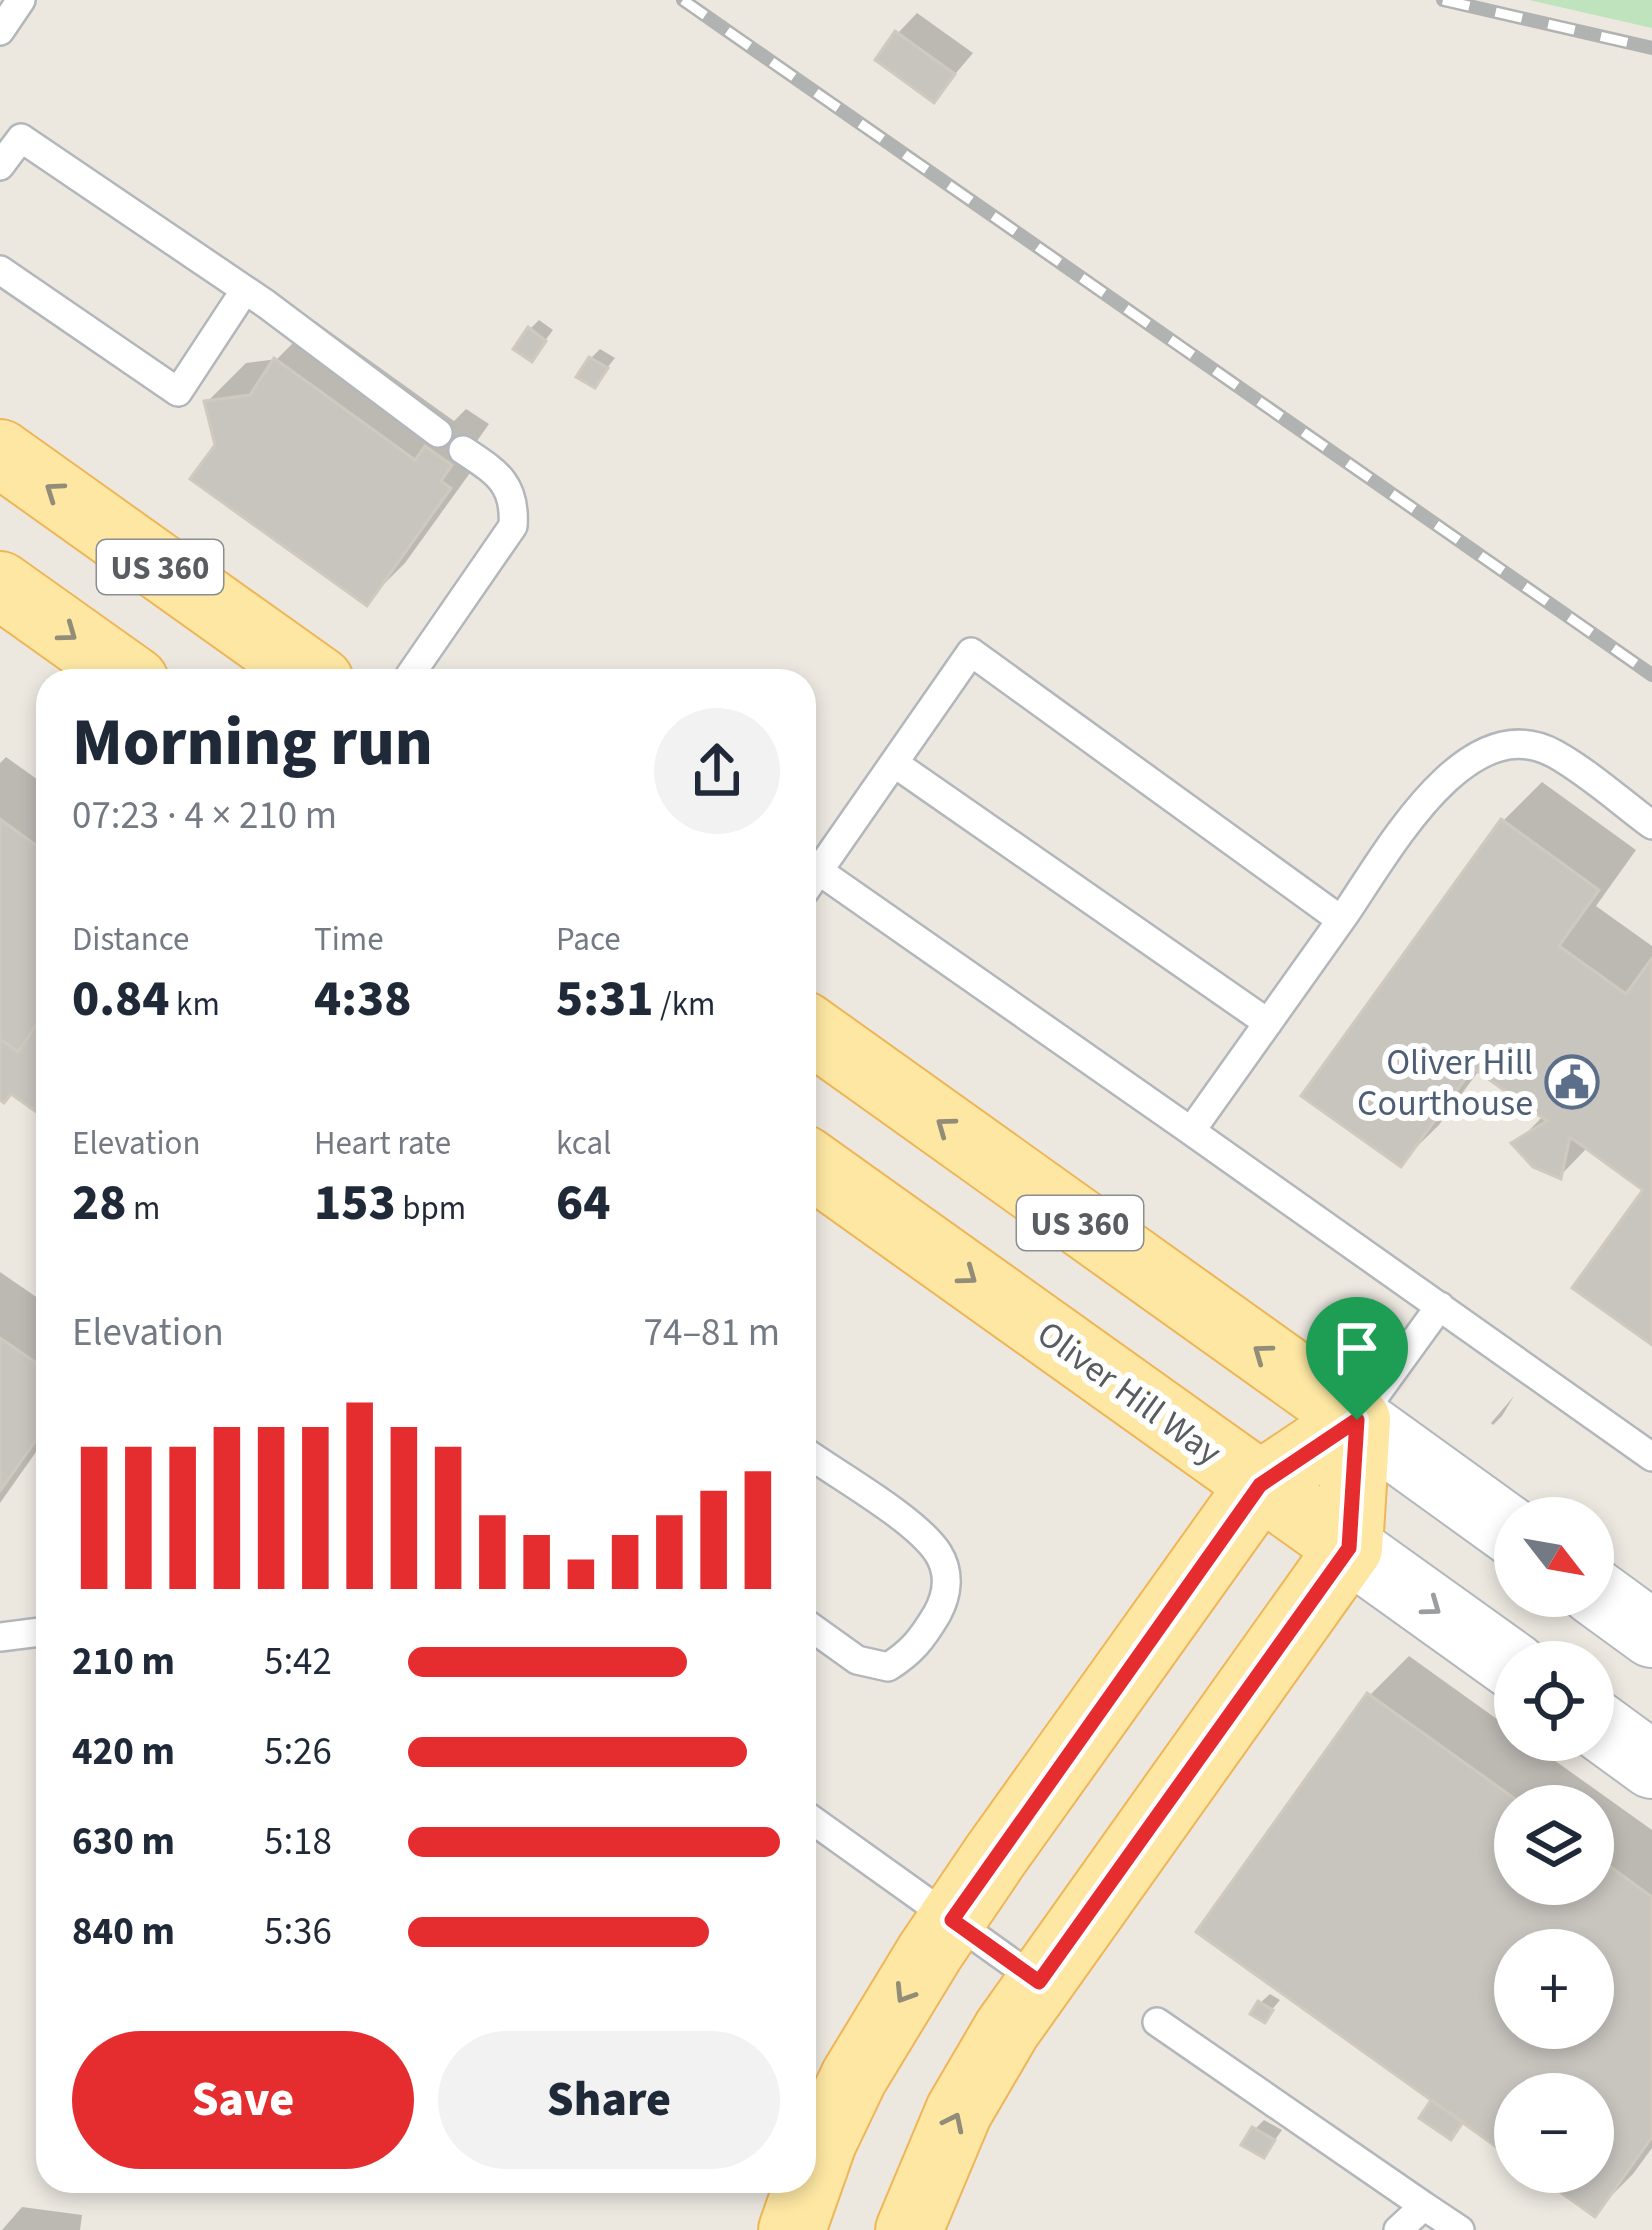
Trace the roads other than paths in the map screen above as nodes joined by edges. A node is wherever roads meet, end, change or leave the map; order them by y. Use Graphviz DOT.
graph roads {
  1 [pos="21,0"];
  2 [pos="0,31"];
  3 [pos="0,166"];
  4 [pos="0,270"];
  5 [pos="245,290"];
  6 [pos="438,433"];
  7 [pos="463,450"];
  8 [pos="0,453"];
  9 [pos="0,585"];
  10 [pos="118,669"];
  11 [pos="303,669"];
  12 [pos="414,669"];
  13 [pos="894,764"];
  14 [pos="1652,825"];
  15 [pos="816,876"];
  16 [pos="816,885"];
  17 [pos="1341,920"];
  18 [pos="1268,1023"];
  19 [pos="816,1034"];
  20 [pos="1191,1131"];
  21 [pos="816,1168"];
  22 [pos="1440,1306"];
  23 [pos="1357,1420"];
  24 [pos="1652,1457"];
  25 [pos="816,1459"];
  26 [pos="1260,1485"];
  27 [pos="1494,1519"];
  28 [pos="1349,1548"];
  29 [pos="1614,1606"];
  30 [pos="816,1631"];
  31 [pos="36,1632"];
  32 [pos="1652,1634"];
  33 [pos="0,1637"];
  34 [pos="1494,1652"];
  35 [pos="1614,1738"];
  36 [pos="1652,1765"];
  37 [pos="816,1823"];
  38 [pos="952,1920"];
  39 [pos="1039,1982"];
  40 [pos="1157,2022"];
  41 [pos="816,2132"];
  42 [pos="801,2193"];
  43 [pos="1424,2206"];
  44 [pos="792,2230"];
  45 [pos="909,2230"];
  46 [pos="1398,2230"];
  47 [pos="1460,2230"];
  1 -- 2 [label="lane"];
  3 -- 5 [label="lane"];
  4 -- 5 [label="lane"];
  5 -- 6 [label="lane"];
  7 -- 12 [label="lane"];
  11 -- 8 [label="main road, US 360, one-way"];
  9 -- 10 [label="main road, US 360, one-way"];
  13 -- 15 [label="lane"];
  13 -- 17 [label="lane"];
  13 -- 18 [label="lane"];
  14 -- 17 [label="lane"];
  16 -- 20 [label="lane"];
  17 -- 18 [label="lane"];
  18 -- 20 [label="lane"];
  23 -- 19 [label="main road, US 360, one-way"];
  20 -- 22 [label="lane"];
  21 -- 26 [label="main road, Oliver Hill Way / US 360, one-way"];
  22 -- 23 [label="lane"];
  22 -- 24 [label="lane"];
  23 -- 26 [label="main road"];
  23 -- 27 [label="main road"];
  23 -- 28 [label="main road"];
  25 -- 30 [label="lane"];
  26 -- 28 [label="main road, Oliver Hill Way"];
  26 -- 38 [label="main road"];
  28 -- 34 [label="main road, Oliver Hill Way, one-way"];
  28 -- 39 [label="main road"];
  29 -- 32 [label="main road"];
  31 -- 33 [label="lane"];
  35 -- 36 [label="main road"];
  37 -- 38 [label="lane"];
  38 -- 39 [label="lane"];
  38 -- 41 [label="main road, one-way"];
  45 -- 39 [label="main road, one-way"];
  40 -- 43 [label="lane"];
  42 -- 44 [label="main road"];
  43 -- 46 [label="lane"];
  43 -- 47 [label="lane"];
}
